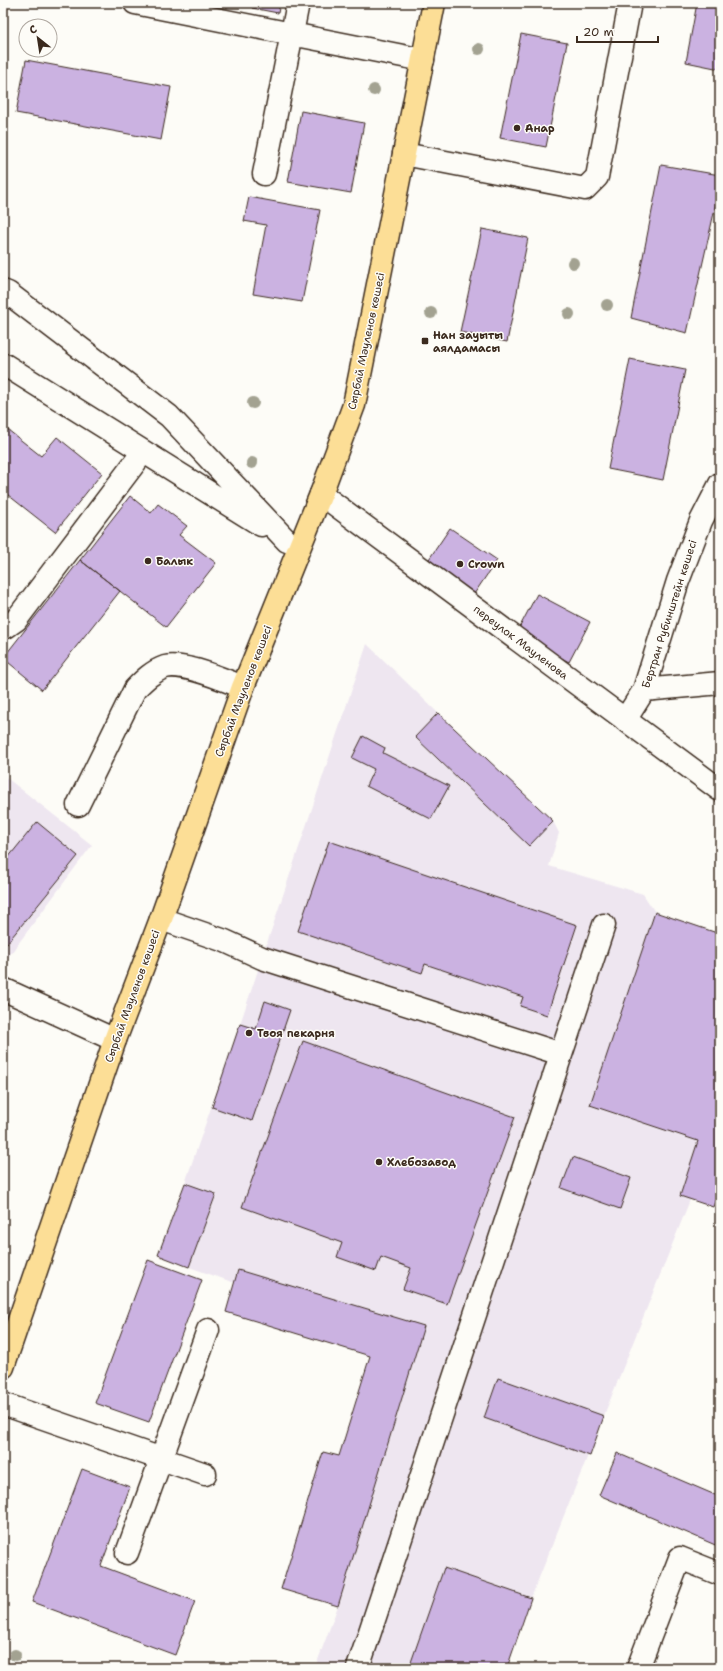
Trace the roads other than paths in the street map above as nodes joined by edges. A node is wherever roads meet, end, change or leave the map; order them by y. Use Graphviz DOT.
graph roads {
  1 [pos="135,3"];
  2 [pos="298,3"];
  3 [pos="434,3"];
  4 [pos="630,3"];
  5 [pos="292,34"];
  6 [pos="423,60"];
  7 [pos="404,154"];
  8 [pos="264,174"];
  9 [pos="3,291"];
  10 [pos="5,364"];
  11 [pos="143,452"];
  12 [pos="720,484"];
  13 [pos="321,494"];
  14 [pos="293,545"];
  15 [pos="3,627"];
  16 [pos="720,683"];
  17 [pos="243,687"];
  18 [pos="644,690"];
  19 [pos="625,720"];
  20 [pos="720,790"];
  21 [pos="78,805"];
  22 [pos="161,919"];
  23 [pos="604,925"];
  24 [pos="3,989"];
  25 [pos="115,1040"];
  26 [pos="561,1054"];
  27 [pos="208,1330"];
  28 [pos="3,1367"];
  29 [pos="3,1404"];
  30 [pos="161,1459"];
  31 [pos="205,1474"];
  32 [pos="127,1553"];
  33 [pos="720,1574"];
  34 [pos="358,1668"];
  35 [pos="638,1668"];
  1 -- 5 [label="street"];
  2 -- 5 [label="street"];
  3 -- 6 [label="main road, Сырбай Мәуленов көшесі"];
  4 -- 7 [label="street"];
  5 -- 6 [label="street"];
  5 -- 8 [label="street"];
  6 -- 7 [label="main road, Сырбай Мәуленов көшесі"];
  7 -- 13 [label="main road, Сырбай Мәуленов көшесі"];
  9 -- 14 [label="street"];
  10 -- 11 [label="street"];
  11 -- 14 [label="street"];
  11 -- 15 [label="street"];
  12 -- 18 [label="street, Бертран Рубинштейн көшесі"];
  13 -- 14 [label="main road, Сырбай Мәуленов көшесі"];
  13 -- 19 [label="street, переулок Мауленова"];
  14 -- 17 [label="main road, Сырбай Мәуленов көшесі"];
  16 -- 18 [label="street"];
  17 -- 21 [label="street"];
  17 -- 22 [label="main road, Сырбай Мәуленов көшесі"];
  18 -- 19 [label="street, Бертран Рубинштейн көшесі"];
  19 -- 20 [label="street, переулок Мауленова"];
  22 -- 25 [label="main road, Сырбай Мәуленов көшесі"];
  22 -- 26 [label="street"];
  23 -- 26 [label="street"];
  24 -- 25 [label="street"];
  25 -- 28 [label="main road, Сырбай Мәуленов көшесі"];
  26 -- 34 [label="street"];
  27 -- 30 [label="street"];
  29 -- 30 [label="street"];
  30 -- 31 [label="street"];
  30 -- 32 [label="street"];
  33 -- 35 [label="street"];
}
